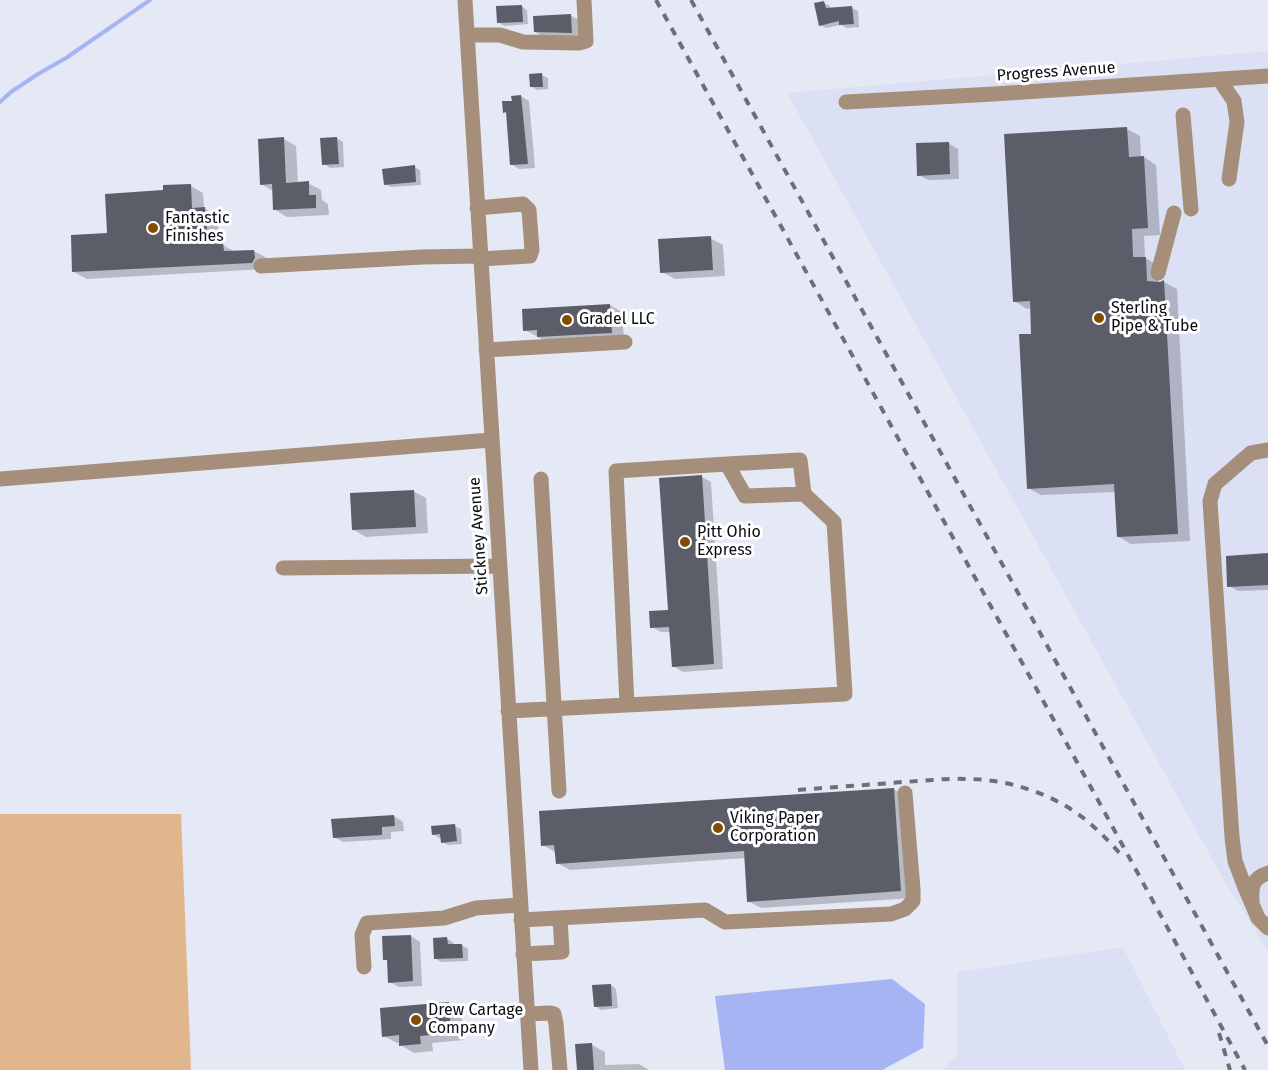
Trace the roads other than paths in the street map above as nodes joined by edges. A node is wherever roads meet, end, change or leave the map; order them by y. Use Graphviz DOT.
graph roads {
  1 [pos="465,0"];
  2 [pos="584,0"];
  3 [pos="467,35"];
  4 [pos="1268,76"];
  5 [pos="1219,80"];
  6 [pos="846,102"];
  7 [pos="1183,115"];
  8 [pos="1229,179"];
  9 [pos="477,208"];
  10 [pos="1191,209"];
  11 [pos="1174,213"];
  12 [pos="480,257"];
  13 [pos="261,266"];
  14 [pos="1158,273"];
  15 [pos="625,342"];
  16 [pos="486,350"];
  17 [pos="492,440"];
  18 [pos="1268,450"];
  19 [pos="727,464"];
  20 [pos="0,478"];
  21 [pos="541,479"];
  22 [pos="804,494"];
  23 [pos="499,567"];
  24 [pos="283,568"];
  25 [pos="627,705"];
  26 [pos="553,709"];
  27 [pos="508,711"];
  28 [pos="559,791"];
  29 [pos="905,793"];
  30 [pos="1268,873"];
  31 [pos="1252,904"];
  32 [pos="521,913"];
  33 [pos="560,918"];
  34 [pos="1268,928"];
  35 [pos="523,954"];
  36 [pos="364,968"];
  37 [pos="527,1014"];
  38 [pos="531,1070"];
  39 [pos="560,1070"];
  1 -- 3 [label="street, Stickney Avenue"];
  2 -- 3 [label="street"];
  3 -- 9 [label="street, Stickney Avenue"];
  4 -- 5 [label="street, Progress Avenue"];
  5 -- 6 [label="street, Progress Avenue"];
  5 -- 8 [label="street"];
  7 -- 10 [label="street"];
  9 -- 12 [label="street, Stickney Avenue"];
  9 -- 12 [label="street"];
  11 -- 14 [label="street"];
  12 -- 13 [label="street"];
  12 -- 16 [label="street, Stickney Avenue"];
  15 -- 16 [label="street"];
  16 -- 17 [label="street, Stickney Avenue"];
  17 -- 20 [label="street"];
  17 -- 23 [label="street, Stickney Avenue"];
  18 -- 31 [label="street"];
  19 -- 22 [label="street"];
  19 -- 22 [label="street"];
  19 -- 25 [label="street"];
  21 -- 26 [label="street"];
  22 -- 25 [label="street"];
  23 -- 24 [label="street"];
  23 -- 27 [label="street, Stickney Avenue"];
  25 -- 26 [label="street"];
  26 -- 27 [label="street"];
  26 -- 28 [label="street"];
  27 -- 32 [label="street, Stickney Avenue"];
  29 -- 33 [label="street"];
  30 -- 31 [label="street"];
  31 -- 34 [label="street"];
  32 -- 33 [label="street"];
  32 -- 35 [label="street, Stickney Avenue"];
  32 -- 36 [label="street"];
  33 -- 35 [label="street"];
  35 -- 37 [label="street, Stickney Avenue"];
  37 -- 38 [label="street, Stickney Avenue"];
  37 -- 39 [label="street"];
}
